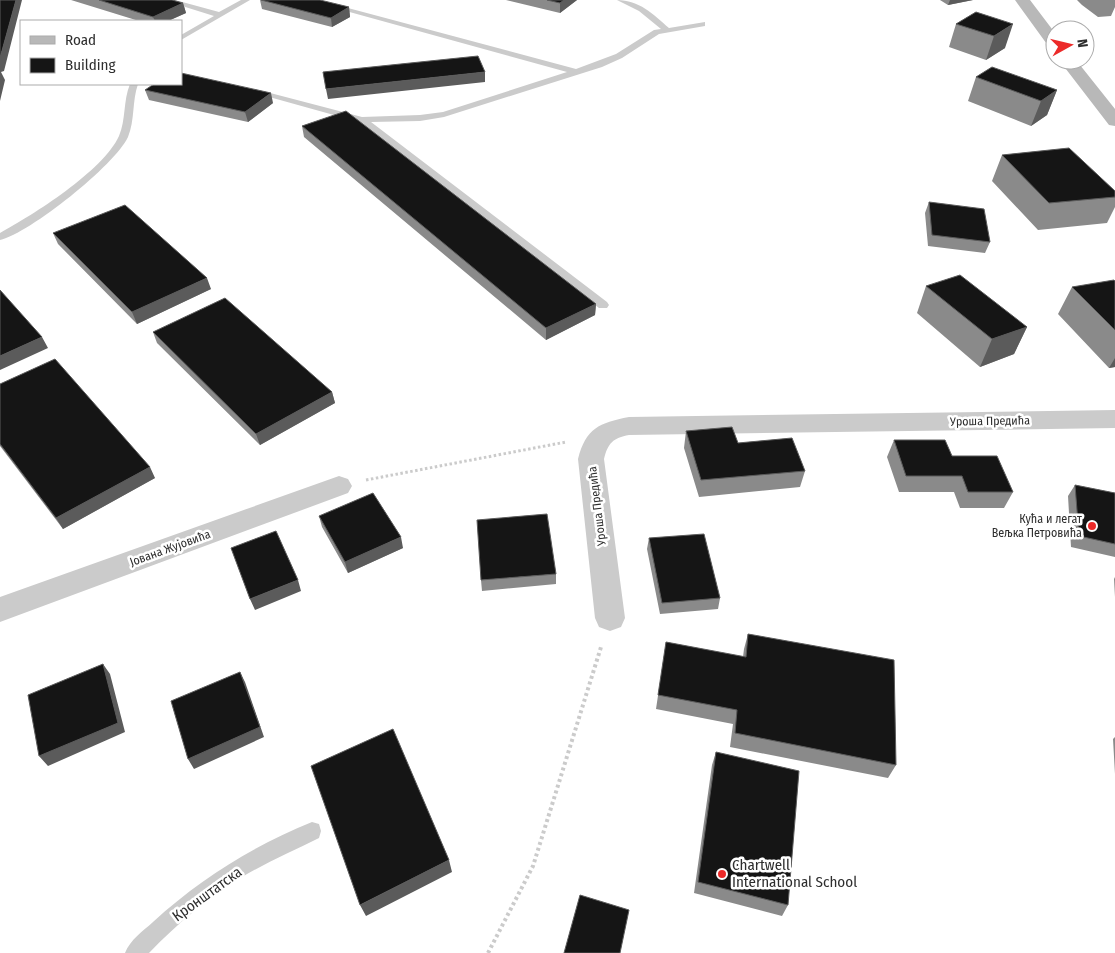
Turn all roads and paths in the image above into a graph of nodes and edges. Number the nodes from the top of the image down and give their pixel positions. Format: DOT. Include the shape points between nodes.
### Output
graph roads {
  1 [pos="167,0"];
  2 [pos="246,0"];
  3 [pos="310,0"];
  4 [pos="621,0"];
  5 [pos="1022,0"];
  6 [pos="220,15"];
  7 [pos="702,24"];
  8 [pos="666,29"];
  9 [pos="1045,31"];
  10 [pos="182,37"];
  11 [pos="1075,70"];
  12 [pos="577,72"];
  13 [pos="134,85"];
  14 [pos="248,91"];
  15 [pos="1113,115"];
  16 [pos="362,120"];
  17 [pos="0,237"];
  18 [pos="602,305"];
  19 [pos="1115,419"];
  20 [pos="601,435"];
  21 [pos="339,486"];
  22 [pos="0,610"];
  23 [pos="610,618"];
  24 [pos="312,831"];
  25 [pos="135,953"];
  26 [pos="488,953"];
  1 -- 6 [label="lane"];
  2 -- 6 [label="lane"];
  3 -- 12 [label="lane"];
  4 -- 8 [label="lane" via="642,9"];
  5 -- 9 [label="main road"];
  6 -- 10 [label="lane"];
  7 -- 8 [label="lane"];
  8 -- 12 [label="lane" via="647,37 619,56"];
  11 -- 15 [label="main road"];
  12 -- 16 [label="lane" via="444,114"];
  13 -- 17 [label="lane" via="125,132 102,164 34,217"];
  14 -- 16 [label="lane"];
  16 -- 18 [label="lane"];
  19 -- 20 [label="street, Уроша Предића" via="629,426"];
  20 -- 21 [label="path"];
  20 -- 23 [label="street, Уроша Предића" via="594,445 591,459"];
  21 -- 22 [label="street, Јована Жујовића"];
  23 -- 26 [label="path" via="533,866"];
  24 -- 25 [label="lane, Кронштатска" via="230,874 195,899"];
}
